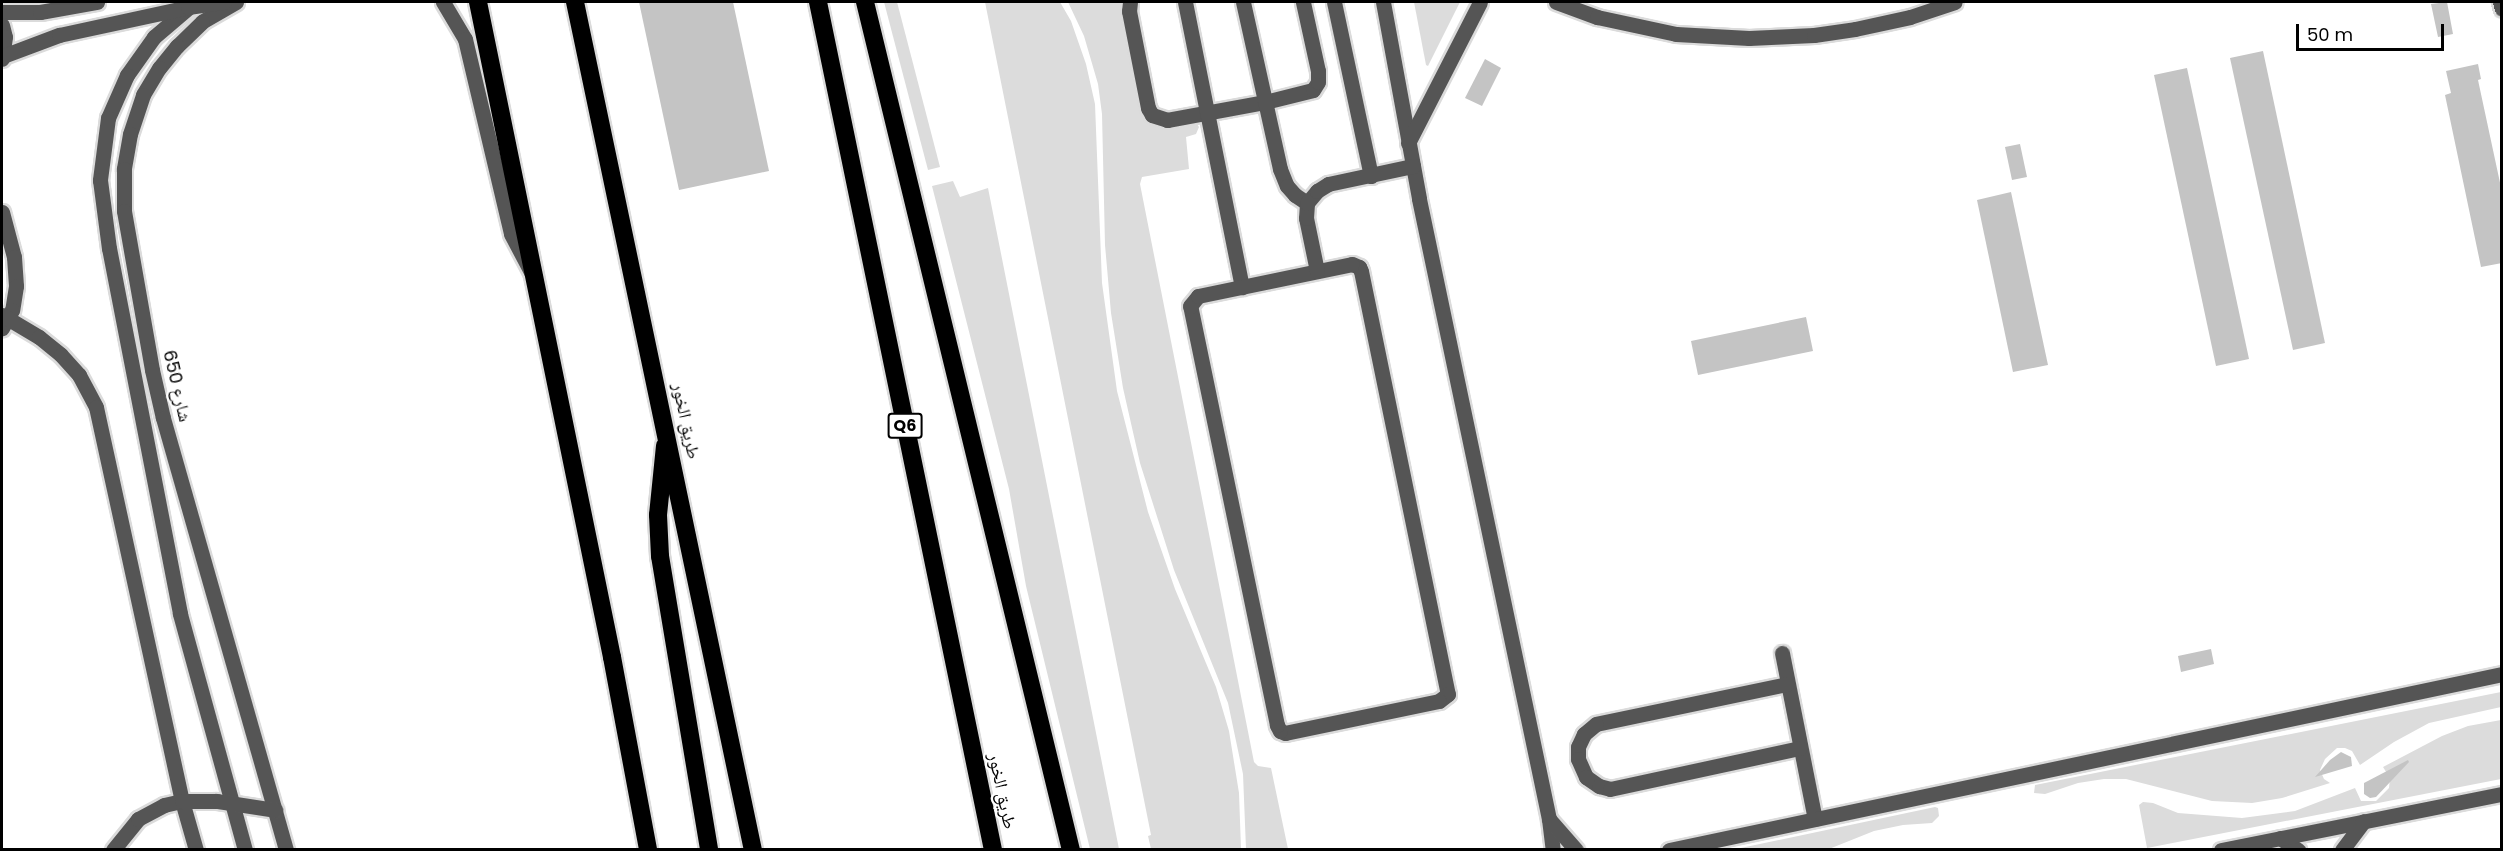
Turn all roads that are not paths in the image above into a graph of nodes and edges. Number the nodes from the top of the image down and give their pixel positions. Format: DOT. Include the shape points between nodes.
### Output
graph roads {
  1 [pos="97,2"];
  2 [pos="225,2"];
  3 [pos="236,2"];
  4 [pos="442,2"];
  5 [pos="478,2"];
  6 [pos="575,2"];
  7 [pos="818,2"];
  8 [pos="865,2"];
  9 [pos="1130,2"];
  10 [pos="1185,2"];
  11 [pos="1243,2"];
  12 [pos="1303,2"];
  13 [pos="1334,2"];
  14 [pos="1383,2"];
  15 [pos="1480,2"];
  16 [pos="1556,2"];
  17 [pos="1955,2"];
  18 [pos="2500,2"];
  19 [pos="192,4"];
  20 [pos="2502,9"];
  21 [pos="2,12"];
  22 [pos="2,25"];
  23 [pos="2,58"];
  24 [pos="1265,102"];
  25 [pos="1208,112"];
  26 [pos="1408,143"];
  27 [pos="1413,166"];
  28 [pos="1371,176"];
  29 [pos="1307,203"];
  30 [pos="2,212"];
  31 [pos="1317,271"];
  32 [pos="535,277"];
  33 [pos="1242,286"];
  34 [pos="4,320"];
  35 [pos="667,432"];
  36 [pos="1782,653"];
  37 [pos="2502,674"];
  38 [pos="1787,684"];
  39 [pos="1800,748"];
  40 [pos="2502,794"];
  41 [pos="182,801"];
  42 [pos="231,803"];
  43 [pos="275,810"];
  44 [pos="1550,819"];
  45 [pos="1815,819"];
  46 [pos="2364,821"];
  47 [pos="2280,838"];
  48 [pos="114,849"];
  49 [pos="196,849"];
  50 [pos="245,849"];
  51 [pos="286,849"];
  52 [pos="648,849"];
  53 [pos="709,849"];
  54 [pos="753,849"];
  55 [pos="993,849"];
  56 [pos="1071,849"];
  57 [pos="1553,849"];
  58 [pos="1576,849"];
  59 [pos="1669,849"];
  60 [pos="2221,849"];
  61 [pos="2298,849"];
  62 [pos="2342,849"];
  1 -- 21 [label="street" via="40,12"];
  2 -- 19 [label="street"];
  3 -- 43 [label="street, شارع 650" via="202,22 177,46 143,95 124,169 124,211 163,418"];
  4 -- 32 [label="street" via="465,39 511,234"];
  5 -- 32 [label="highway"];
  6 -- 35 [label="highway, طريق الخور"];
  7 -- 55 [label="highway, طريق الخور / Q6"];
  8 -- 56 [label="highway"];
  9 -- 25 [label="street" via="1128,11 1152,115 1167,120"];
  10 -- 25 [label="street"];
  11 -- 24 [label="street"];
  12 -- 24 [label="street" via="1318,82 1313,90 1301,95"];
  13 -- 28 [label="street"];
  14 -- 26 [label="street"];
  15 -- 26 [label="street"];
  16 -- 17 [label="street" via="1597,17 1676,34 1749,38 1855,29"];
  18 -- 20 [label="street"];
  19 -- 23 [label="street" via="59,35"];
  19 -- 42 [label="street" via="154,37 127,75 108,118 100,180 102,212 180,614"];
  22 -- 23 [label="street"];
  24 -- 25 [label="street"];
  24 -- 29 [label="street" via="1287,186"];
  25 -- 33 [label="street"];
  26 -- 27 [label="street"];
  27 -- 28 [label="street"];
  27 -- 44 [label="street"];
  28 -- 29 [label="street" via="1328,184"];
  29 -- 31 [label="street" via="1306,218"];
  30 -- 34 [label="street" via="16,271 16,294"];
  31 -- 33 [label="street"];
  31 -- 33 [label="street" via="1352,264 1362,271 1449,689 1445,699 1439,701 1290,733 1280,731 1277,725 1189,312 1192,299 1198,296"];
  32 -- 52 [label="highway"];
  34 -- 41 [label="street" via="61,355 79,375 96,407"];
  35 -- 53 [label="highway" via="658,515 660,556"];
  35 -- 54 [label="highway, طريق الخور"];
  36 -- 38 [label="street"];
  37 -- 45 [label="street"];
  38 -- 39 [label="street"];
  38 -- 39 [label="street" via="1596,724 1584,734 1578,759 1586,777 1610,789"];
  39 -- 45 [label="street"];
  40 -- 46 [label="street"];
  41 -- 42 [label="street"];
  41 -- 48 [label="street" via="164,805 138,819"];
  41 -- 49 [label="street"];
  42 -- 43 [label="street"];
  42 -- 50 [label="street"];
  43 -- 51 [label="street, شارع 650"];
  44 -- 57 [label="street"];
  44 -- 58 [label="street"];
  45 -- 59 [label="street"];
  46 -- 47 [label="street"];
  46 -- 62 [label="street"];
  47 -- 60 [label="street"];
  47 -- 61 [label="street"];
}
